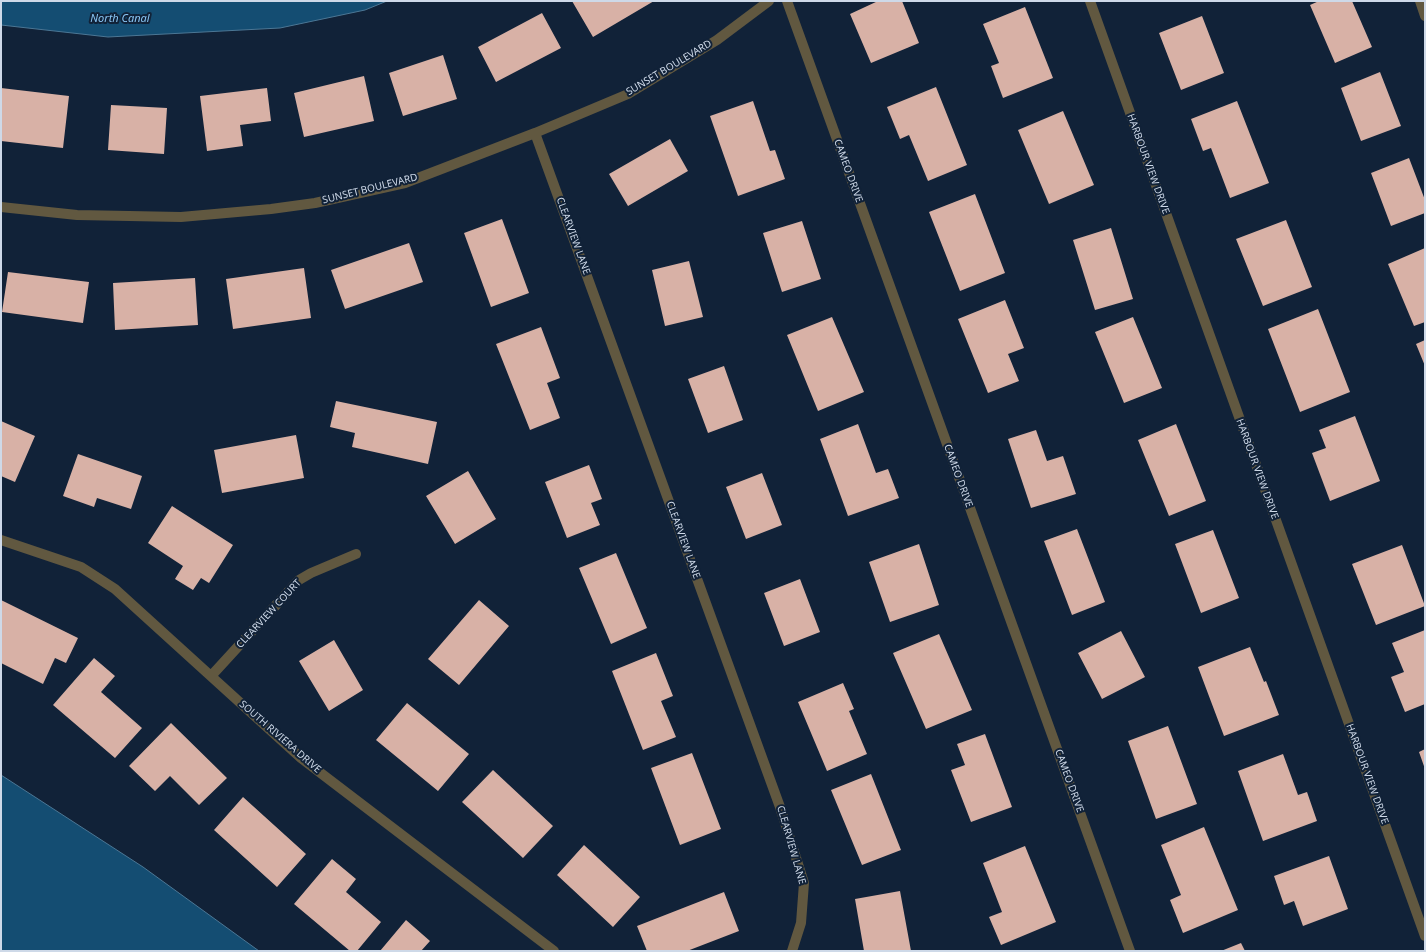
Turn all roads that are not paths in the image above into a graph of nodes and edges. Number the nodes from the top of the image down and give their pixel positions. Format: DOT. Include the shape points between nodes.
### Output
graph roads {
  1 [pos="769,1"];
  2 [pos="787,1"];
  3 [pos="1090,1"];
  4 [pos="1420,1"];
  5 [pos="1425,16"];
  6 [pos="535,133"];
  7 [pos="1,207"];
  8 [pos="1,540"];
  9 [pos="356,554"];
  10 [pos="212,675"];
  11 [pos="1425,936"];
  12 [pos="554,951"];
  13 [pos="792,951"];
  14 [pos="1130,951"];
  1 -- 6 [label="street, SUNSET BOULEVARD" via="716,40 628,94"];
  2 -- 14 [label="street, CAMEO DRIVE"];
  3 -- 11 [label="street, HARBOUR VIEW DRIVE"];
  4 -- 5 [label="street"];
  6 -- 7 [label="street, SUNSET BOULEVARD" via="405,183 307,204 181,217 78,215"];
  6 -- 13 [label="street, CLEARVIEW LANE" via="780,807 804,883 802,923"];
  8 -- 10 [label="street, SOUTH RIVIERA DRIVE" via="81,567 115,589"];
  9 -- 10 [label="street, CLEARVIEW COURT" via="299,580"];
  10 -- 12 [label="street, SOUTH RIVIERA DRIVE" via="301,758"];
}
